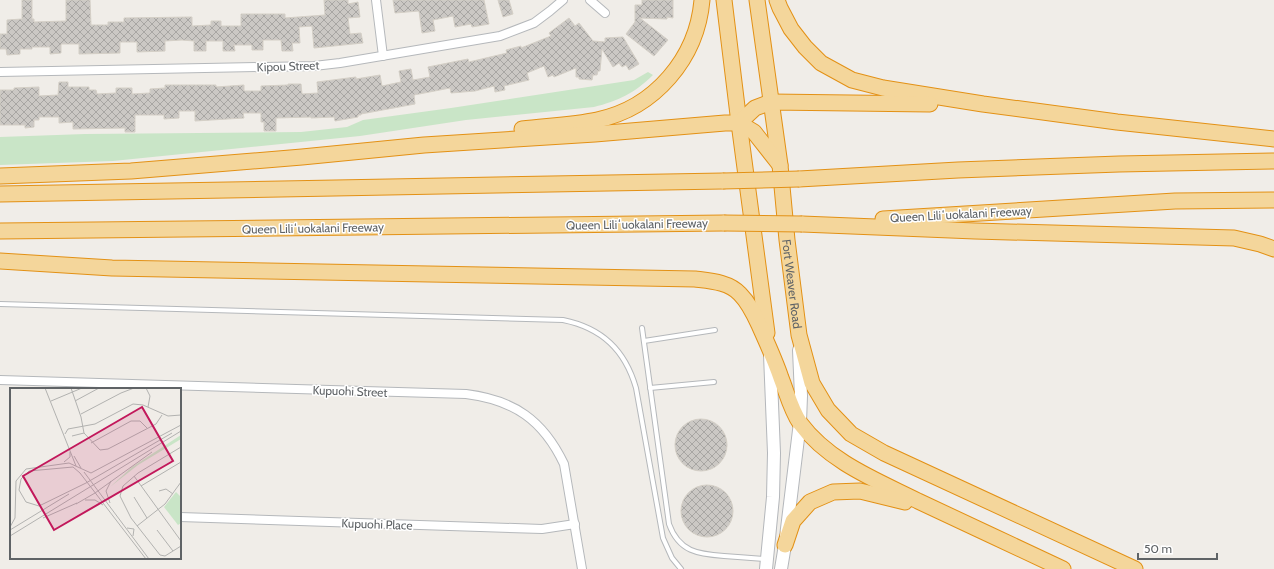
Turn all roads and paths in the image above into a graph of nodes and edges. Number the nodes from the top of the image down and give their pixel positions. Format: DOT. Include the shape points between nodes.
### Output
graph roads {
  1 [pos="376,0"];
  2 [pos="562,0"];
  3 [pos="590,0"];
  4 [pos="702,0"];
  5 [pos="724,0"];
  6 [pos="756,0"];
  7 [pos="777,0"];
  8 [pos="605,13"];
  9 [pos="383,56"];
  10 [pos="0,72"];
  11 [pos="771,102"];
  12 [pos="983,104"];
  13 [pos="739,123"];
  14 [pos="1274,139"];
  15 [pos="424,145"];
  16 [pos="1274,161"];
  17 [pos="780,165"];
  18 [pos="0,176"];
  19 [pos="0,194"];
  20 [pos="1274,200"];
  21 [pos="802,224"];
  22 [pos="0,231"];
  23 [pos="1274,249"];
  24 [pos="0,260"];
  25 [pos="0,304"];
  26 [pos="642,328"];
  27 [pos="715,330"];
  28 [pos="799,335"];
  29 [pos="644,341"];
  30 [pos="770,350"];
  31 [pos="0,380"];
  32 [pos="714,382"];
  33 [pos="61,386"];
  34 [pos="162,388"];
  35 [pos="181,388"];
  36 [pos="650,388"];
  37 [pos="800,422"];
  38 [pos="940,512"];
  39 [pos="181,517"];
  40 [pos="574,524"];
  41 [pos="785,545"];
  42 [pos="767,564"];
  43 [pos="582,569"];
  44 [pos="681,569"];
  45 [pos="781,569"];
  46 [pos="1063,569"];
  47 [pos="1134,569"];
  1 -- 9 [label="street"];
  2 -- 9 [label="street, Kipou Street" via="534,22 500,36"];
  3 -- 8 [label="street"];
  4 -- 15 [label="highway" via="695,35 680,65 667,81 639,104 598,120 491,133"];
  5 -- 13 [label="highway"];
  6 -- 11 [label="highway, Fort Weaver Road"];
  7 -- 12 [label="highway" via="791,29 805,47 821,63 852,80 884,88"];
  9 -- 10 [label="street, Kipou Street" via="314,66"];
  11 -- 12 [label="highway"];
  11 -- 13 [label="highway" via="755,108"];
  11 -- 17 [label="highway, Fort Weaver Road"];
  12 -- 14 [label="highway"];
  13 -- 15 [label="highway"];
  13 -- 17 [label="highway" via="754,132"];
  13 -- 30 [label="highway"];
  15 -- 18 [label="highway" via="131,171"];
  16 -- 19 [label="highway, bridge" via="1104,164 723,181"];
  17 -- 28 [label="highway, Fort Weaver Road"];
  20 -- 21 [label="highway, Queen Liliʻuokalani Freeway" via="1167,201"];
  21 -- 22 [label="highway, Queen Liliʻuokalani Freeway, bridge"];
  21 -- 23 [label="highway" via="1234,238"];
  24 -- 30 [label="highway" via="112,268 707,280 725,284 740,293"];
  25 -- 44 [label="lane" via="563,320 576,323 605,338 627,364 636,388 663,538 672,558"];
  26 -- 29 [label="lane"];
  27 -- 29 [label="lane"];
  28 -- 37 [label="main road, Fort Weaver Road"];
  28 -- 47 [label="highway" via="812,383 828,410 851,434 884,453"];
  29 -- 36 [label="lane"];
  30 -- 37 [label="highway" via="787,398"];
  30 -- 42 [label="main road" via="774,453"];
  31 -- 33 [label="street, Kupuohi Street"];
  32 -- 36 [label="lane"];
  33 -- 34 [label="street, Kupuohi Street"];
  35 -- 40 [label="street, Kupuohi Street" via="466,394 497,400 512,406 538,425 557,450 564,464"];
  36 -- 42 [label="lane" via="669,524 674,535 687,548 699,553"];
  37 -- 38 [label="highway" via="827,451 848,466"];
  37 -- 41 [label="main road, Fort Weaver Road"];
  38 -- 41 [label="highway" via="860,491 834,492 810,502 793,521"];
  38 -- 46 [label="highway"];
  39 -- 40 [label="street, Kupuohi Place" via="542,529"];
  40 -- 43 [label="street, Kupuohi Street"];
  41 -- 45 [label="main road, Fort Weaver Road"];
}
